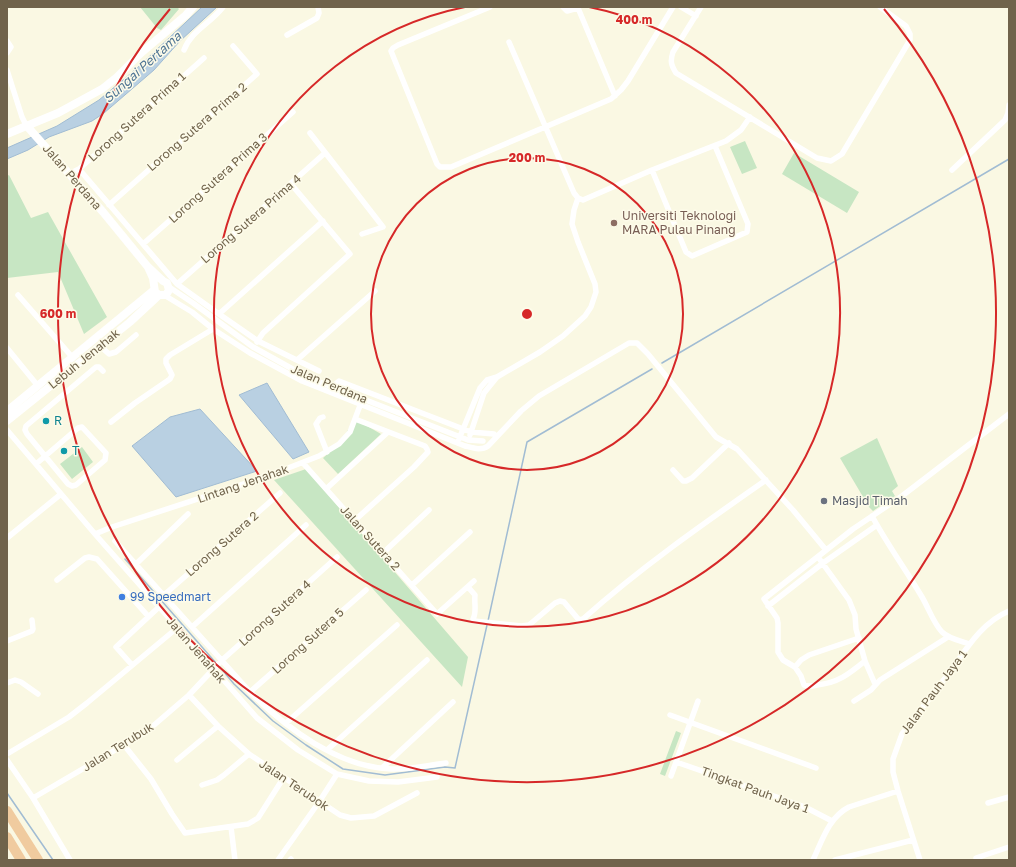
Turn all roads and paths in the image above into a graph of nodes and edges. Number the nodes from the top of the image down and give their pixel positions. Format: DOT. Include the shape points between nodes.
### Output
graph roads {
  1 [pos="193,7"];
  2 [pos="223,7"];
  3 [pos="318,7"];
  4 [pos="490,7"];
  5 [pos="563,7"];
  6 [pos="672,7"];
  7 [pos="681,7"];
  8 [pos="701,7"];
  9 [pos="880,7"];
  10 [pos="696,16"];
  11 [pos="287,35"];
  12 [pos="7,41"];
  13 [pos="509,42"];
  14 [pos="233,46"];
  15 [pos="184,50"];
  16 [pos="7,53"];
  17 [pos="204,58"];
  18 [pos="7,70"];
  19 [pos="615,96"];
  20 [pos="1009,106"];
  21 [pos="293,112"];
  22 [pos="750,117"];
  23 [pos="1007,119"];
  24 [pos="26,125"];
  25 [pos="546,127"];
  26 [pos="310,133"];
  27 [pos="7,134"];
  28 [pos="715,146"];
  29 [pos="325,154"];
  30 [pos="79,169"];
  31 [pos="652,170"];
  32 [pos="952,170"];
  33 [pos="69,174"];
  34 [pos="291,184"];
  35 [pos="578,198"];
  36 [pos="109,204"];
  37 [pos="322,221"];
  38 [pos="362,234"];
  39 [pos="143,244"];
  40 [pos="148,267"];
  41 [pos="166,284"];
  42 [pos="177,284"];
  43 [pos="375,291"];
  44 [pos="158,292"];
  45 [pos="18,295"];
  46 [pos="219,314"];
  47 [pos="213,329"];
  48 [pos="136,335"];
  49 [pos="108,339"];
  50 [pos="258,341"];
  51 [pos="100,346"];
  52 [pos="7,348"];
  53 [pos="252,350"];
  54 [pos="109,354"];
  55 [pos="72,358"];
  56 [pos="297,360"];
  57 [pos="102,371"];
  58 [pos="319,371"];
  59 [pos="497,377"];
  60 [pos="38,386"];
  61 [pos="332,386"];
  62 [pos="363,398"];
  63 [pos="360,405"];
  64 [pos="7,411"];
  65 [pos="1009,414"];
  66 [pos="323,416"];
  67 [pos="355,419"];
  68 [pos="7,420"];
  69 [pos="110,422"];
  70 [pos="464,429"];
  71 [pos="7,430"];
  72 [pos="388,432"];
  73 [pos="471,432"];
  74 [pos="494,434"];
  75 [pos="460,436"];
  76 [pos="468,440"];
  77 [pos="483,441"];
  78 [pos="458,443"];
  79 [pos="729,443"];
  80 [pos="465,446"];
  81 [pos="327,452"];
  82 [pos="44,457"];
  83 [pos="303,463"];
  84 [pos="36,464"];
  85 [pos="673,470"];
  86 [pos="766,480"];
  87 [pos="326,489"];
  88 [pos="280,493"];
  89 [pos="61,494"];
  90 [pos="429,510"];
  91 [pos="188,514"];
  92 [pos="872,516"];
  93 [pos="354,521"];
  94 [pos="306,525"];
  95 [pos="877,525"];
  96 [pos="470,532"];
  97 [pos="95,534"];
  98 [pos="7,538"];
  99 [pos="115,541"];
  100 [pos="826,550"];
  101 [pos="383,553"];
  102 [pos="337,557"];
  103 [pos="818,557"];
  104 [pos="823,563"];
  105 [pos="136,564"];
  106 [pos="57,580"];
  107 [pos="474,581"];
  108 [pos="412,585"];
  109 [pos="468,587"];
  110 [pos="366,590"];
  111 [pos="164,595"];
  112 [pos="159,606"];
  113 [pos="768,606"];
  114 [pos="1009,611"];
  115 [pos="148,616"];
  116 [pos="32,620"];
  117 [pos="397,625"];
  118 [pos="192,627"];
  119 [pos="177,628"];
  120 [pos="948,637"];
  121 [pos="859,638"];
  122 [pos="7,641"];
  123 [pos="970,644"];
  124 [pos="427,660"];
  125 [pos="221,661"];
  126 [pos="865,661"];
  127 [pos="132,665"];
  128 [pos="795,667"];
  129 [pos="213,670"];
  130 [pos="7,683"];
  131 [pos="875,684"];
  132 [pos="250,692"];
  133 [pos="38,694"];
  134 [pos="189,695"];
  135 [pos="854,700"];
  136 [pos="698,701"];
  137 [pos="453,702"];
  138 [pos="670,715"];
  139 [pos="690,722"];
  140 [pos="286,723"];
  141 [pos="218,726"];
  142 [pos="124,745"];
  143 [pos="327,750"];
  144 [pos="7,754"];
  145 [pos="249,754"];
  146 [pos="7,760"];
  147 [pos="177,760"];
  148 [pos="676,762"];
  149 [pos="446,763"];
  150 [pos="382,768"];
  151 [pos="816,768"];
  152 [pos="337,774"];
  153 [pos="437,776"];
  154 [pos="671,776"];
  155 [pos="284,777"];
  156 [pos="202,785"];
  157 [pos="898,791"];
  158 [pos="417,793"];
  159 [pos="1009,797"];
  160 [pos="33,798"];
  161 [pos="319,802"];
  162 [pos="988,803"];
  163 [pos="7,811"];
  164 [pos="832,822"];
  165 [pos="231,827"];
  166 [pos="7,837"];
  167 [pos="913,840"];
  168 [pos="1009,848"];
  169 [pos="858,857"];
  170 [pos="976,858"];
  171 [pos="21,860"];
  172 [pos="38,860"];
  173 [pos="70,860"];
  174 [pos="234,860"];
  175 [pos="278,860"];
  176 [pos="813,860"];
  177 [pos="835,860"];
  178 [pos="920,860"];
  1 -- 24 [label="street" via="102,89 58,113"];
  2 -- 15 [label="street" via="190,38"];
  3 -- 11 [label="street" via="317,18"];
  4 -- 25 [label="street" via="393,48 437,164 440,167 451,167"];
  5 -- 19 [label="street" via="567,11 578,8"];
  6 -- 19 [label="street" via="628,81"];
  7 -- 10 [label="street"];
  8 -- 10 [label="street"];
  9 -- 22 [label="street" via="906,26 910,40 842,154 831,161 817,158"];
  10 -- 22 [label="street" via="673,52 671,65 676,73"];
  12 -- 16 [label="street" via="11,47"];
  13 -- 25 [label="street"];
  14 -- 36 [label="street, Lorong Sutera Prima 2" via="258,74"];
  17 -- 30 [label="street, Lorong Sutera Prima 1"];
  18 -- 24 [label="street"];
  19 -- 25 [label="street"];
  20 -- 23 [label="street"];
  21 -- 39 [label="street, Lorong Sutera Prima 3"];
  22 -- 28 [label="street" via="741,130"];
  23 -- 32 [label="street"];
  24 -- 27 [label="street"];
  24 -- 33 [label="street, Jalan Perdana"];
  25 -- 35 [label="street"];
  26 -- 29 [label="street"];
  28 -- 31 [label="street"];
  28 -- 31 [label="street" via="749,229 692,256 686,252"];
  29 -- 34 [label="street, Lorong Sutera Prima 4"];
  29 -- 38 [label="street" via="383,227"];
  30 -- 33 [label="street, Lorong Sutera Prima 1"];
  30 -- 36 [label="street"];
  31 -- 35 [label="street" via="583,200"];
  33 -- 40 [label="street, Jalan Perdana"];
  34 -- 37 [label="street"];
  34 -- 42 [label="street, Lorong Sutera Prima 4"];
  35 -- 59 [label="street" via="572,224 595,284 596,292 592,303 585,316 563,336"];
  36 -- 39 [label="street"];
  37 -- 46 [label="street"];
  37 -- 50 [label="street" via="350,254 262,333"];
  39 -- 42 [label="street"];
  40 -- 41 [label="street, Jalan Perdana"];
  40 -- 44 [label="street, Jalan Perdana"];
  41 -- 44 [label="street" via="168,292"];
  41 -- 44 [label="street" via="157,282"];
  41 -- 53 [label="street, Jalan Perdana"];
  42 -- 46 [label="street"];
  43 -- 56 [label="street"];
  44 -- 47 [label="street, Jalan Perdana" via="192,312"];
  44 -- 49 [label="street, Lebuh Jenahak"];
  44 -- 55 [label="street, Lebuh Jenahak"];
  45 -- 55 [label="street"];
  46 -- 50 [label="street"];
  47 -- 53 [label="street, Jalan Perdana"];
  47 -- 69 [label="street" via="170,355 166,359 172,375 170,379"];
  48 -- 54 [label="street" via="116,352"];
  49 -- 51 [label="street, Lebuh Jenahak"];
  49 -- 54 [label="street"];
  50 -- 53 [label="street"];
  50 -- 56 [label="street"];
  51 -- 54 [label="street"];
  51 -- 68 [label="street, Lebuh Jenahak"];
  52 -- 60 [label="street"];
  53 -- 61 [label="street, Jalan Perdana" via="307,377"];
  53 -- 63 [label="street, Jalan Perdana" via="302,381"];
  55 -- 60 [label="street, Lebuh Jenahak"];
  56 -- 58 [label="street"];
  57 -- 82 [label="street" via="96,367 26,426 27,434"];
  59 -- 70 [label="street" via="488,380 480,388"];
  59 -- 73 [label="street" via="484,393"];
  60 -- 64 [label="street, Lebuh Jenahak"];
  61 -- 62 [label="street, Jalan Perdana"];
  61 -- 70 [label="street" via="339,380"];
  62 -- 63 [label="street, Lintang Jenahak"];
  62 -- 75 [label="street, Jalan Perdana"];
  63 -- 67 [label="street, Lintang Jenahak"];
  63 -- 78 [label="street, Jalan Perdana"];
  65 -- 92 [label="street"];
  66 -- 81 [label="street" via="316,424"];
  67 -- 72 [label="street"];
  67 -- 81 [label="street, Lintang Jenahak" via="350,432"];
  70 -- 73 [label="street"];
  70 -- 75 [label="street"];
  71 -- 84 [label="street, Jalan Jenahak"];
  72 -- 87 [label="street"];
  72 -- 93 [label="street" via="425,446 428,452"];
  73 -- 74 [label="street"];
  73 -- 76 [label="street"];
  75 -- 76 [label="street, Jalan Perdana"];
  75 -- 78 [label="street"];
  76 -- 77 [label="street, Jalan Perdana"];
  76 -- 80 [label="street"];
  78 -- 80 [label="street, Jalan Perdana"];
  79 -- 80 [label="street, Jalan Perdana" via="716,437 648,354 640,345 633,342 539,396 485,447 478,449"];
  79 -- 85 [label="street" via="687,481"];
  79 -- 86 [label="street"];
  81 -- 83 [label="street, Lintang Jenahak"];
  82 -- 82 [label="street" via="82,427 106,453 105,460 72,486"];
  82 -- 84 [label="street"];
  83 -- 87 [label="street, Jalan Sutera 2"];
  83 -- 97 [label="street, Lintang Jenahak"];
  84 -- 89 [label="street, Jalan Jenahak"];
  86 -- 100 [label="street"];
  86 -- 109 [label="street" via="681,539 583,619 579,620 564,602 560,601 529,625 474,622 475,595"];
  87 -- 93 [label="street, Jalan Sutera 2"];
  88 -- 111 [label="street, Lorong Sutera 2"];
  89 -- 97 [label="street, Jalan Jenahak"];
  89 -- 98 [label="street"];
  90 -- 101 [label="street"];
  91 -- 105 [label="street"];
  92 -- 95 [label="street"];
  92 -- 100 [label="street"];
  93 -- 101 [label="street, Jalan Sutera 2"];
  94 -- 118 [label="street"];
  95 -- 104 [label="street"];
  95 -- 120 [label="street" via="936,624"];
  96 -- 108 [label="street"];
  97 -- 112 [label="street, Jalan Jenahak"];
  99 -- 105 [label="street"];
  100 -- 103 [label="street"];
  101 -- 108 [label="street, Jalan Sutera 2"];
  102 -- 125 [label="street, Lorong Sutera 4"];
  103 -- 104 [label="street"];
  103 -- 113 [label="street" via="764,599"];
  104 -- 113 [label="street"];
  104 -- 121 [label="street" via="849,600"];
  105 -- 111 [label="street"];
  106 -- 115 [label="street" via="85,558 89,556 97,559"];
  107 -- 109 [label="street"];
  108 -- 109 [label="street, Jalan Sutera 2" via="437,614"];
  110 -- 132 [label="street, Lorong Sutera 5"];
  111 -- 118 [label="street"];
  112 -- 115 [label="street"];
  112 -- 119 [label="street, Jalan Jenahak"];
  113 -- 128 [label="street" via="777,618 778,652 783,660"];
  114 -- 123 [label="street, Jalan Pauh Jaya 1" via="982,629"];
  115 -- 127 [label="street" via="116,647"];
  116 -- 122 [label="street" via="32,631"];
  117 -- 140 [label="street"];
  118 -- 125 [label="street"];
  119 -- 127 [label="street"];
  119 -- 129 [label="street, Jalan Jenahak"];
  120 -- 123 [label="street"];
  120 -- 131 [label="street"];
  121 -- 126 [label="street"];
  121 -- 128 [label="street" via="809,655"];
  123 -- 157 [label="street, Jalan Pauh Jaya 1" via="902,734 893,759 893,772"];
  124 -- 143 [label="street"];
  125 -- 129 [label="street, Lorong Sutera 4"];
  125 -- 132 [label="street"];
  126 -- 128 [label="street" via="837,681 819,685 804,685"];
  126 -- 131 [label="street"];
  127 -- 144 [label="street" via="88,703"];
  129 -- 134 [label="street, Jalan Terubuk"];
  129 -- 152 [label="street, Jalan Jenahak" via="258,718 298,750"];
  130 -- 133 [label="street" via="15,680 21,682"];
  131 -- 135 [label="street" via="871,690"];
  132 -- 140 [label="street"];
  134 -- 141 [label="street, Jalan Terubok"];
  134 -- 142 [label="street, Jalan Terubuk" via="146,732"];
  136 -- 139 [label="street"];
  137 -- 150 [label="street"];
  138 -- 139 [label="street"];
  139 -- 148 [label="street"];
  139 -- 151 [label="street"];
  140 -- 143 [label="street"];
  141 -- 145 [label="street, Jalan Terubok"];
  141 -- 147 [label="street"];
  142 -- 160 [label="street, Jalan Terubuk"];
  142 -- 165 [label="street" via="151,779 185,833"];
  143 -- 150 [label="street" via="360,764"];
  145 -- 155 [label="street, Jalan Terubok"];
  145 -- 156 [label="street" via="217,780"];
  146 -- 160 [label="street"];
  148 -- 154 [label="street"];
  148 -- 164 [label="street, Tingkat Pauh Jaya 1" via="805,807"];
  149 -- 150 [label="street"];
  152 -- 153 [label="street, Jalan Jenahak" via="369,781 398,782"];
  152 -- 161 [label="street"];
  155 -- 161 [label="street, Jalan Terubok"];
  155 -- 165 [label="street" via="258,818 248,824"];
  157 -- 164 [label="street" via="842,810"];
  157 -- 167 [label="street, Jalan Pauh Jaya 1"];
  158 -- 161 [label="street, Jalan Terubok" via="369,818 340,815"];
  159 -- 162 [label="street"];
  160 -- 173 [label="street"];
  161 -- 175 [label="street"];
  163 -- 172 [label="highway"];
  164 -- 176 [label="street"];
  165 -- 174 [label="street"];
  166 -- 171 [label="highway"];
  167 -- 169 [label="street"];
  167 -- 178 [label="street, Jalan Pauh Jaya 1"];
  168 -- 170 [label="street"];
  169 -- 177 [label="street"];
}
